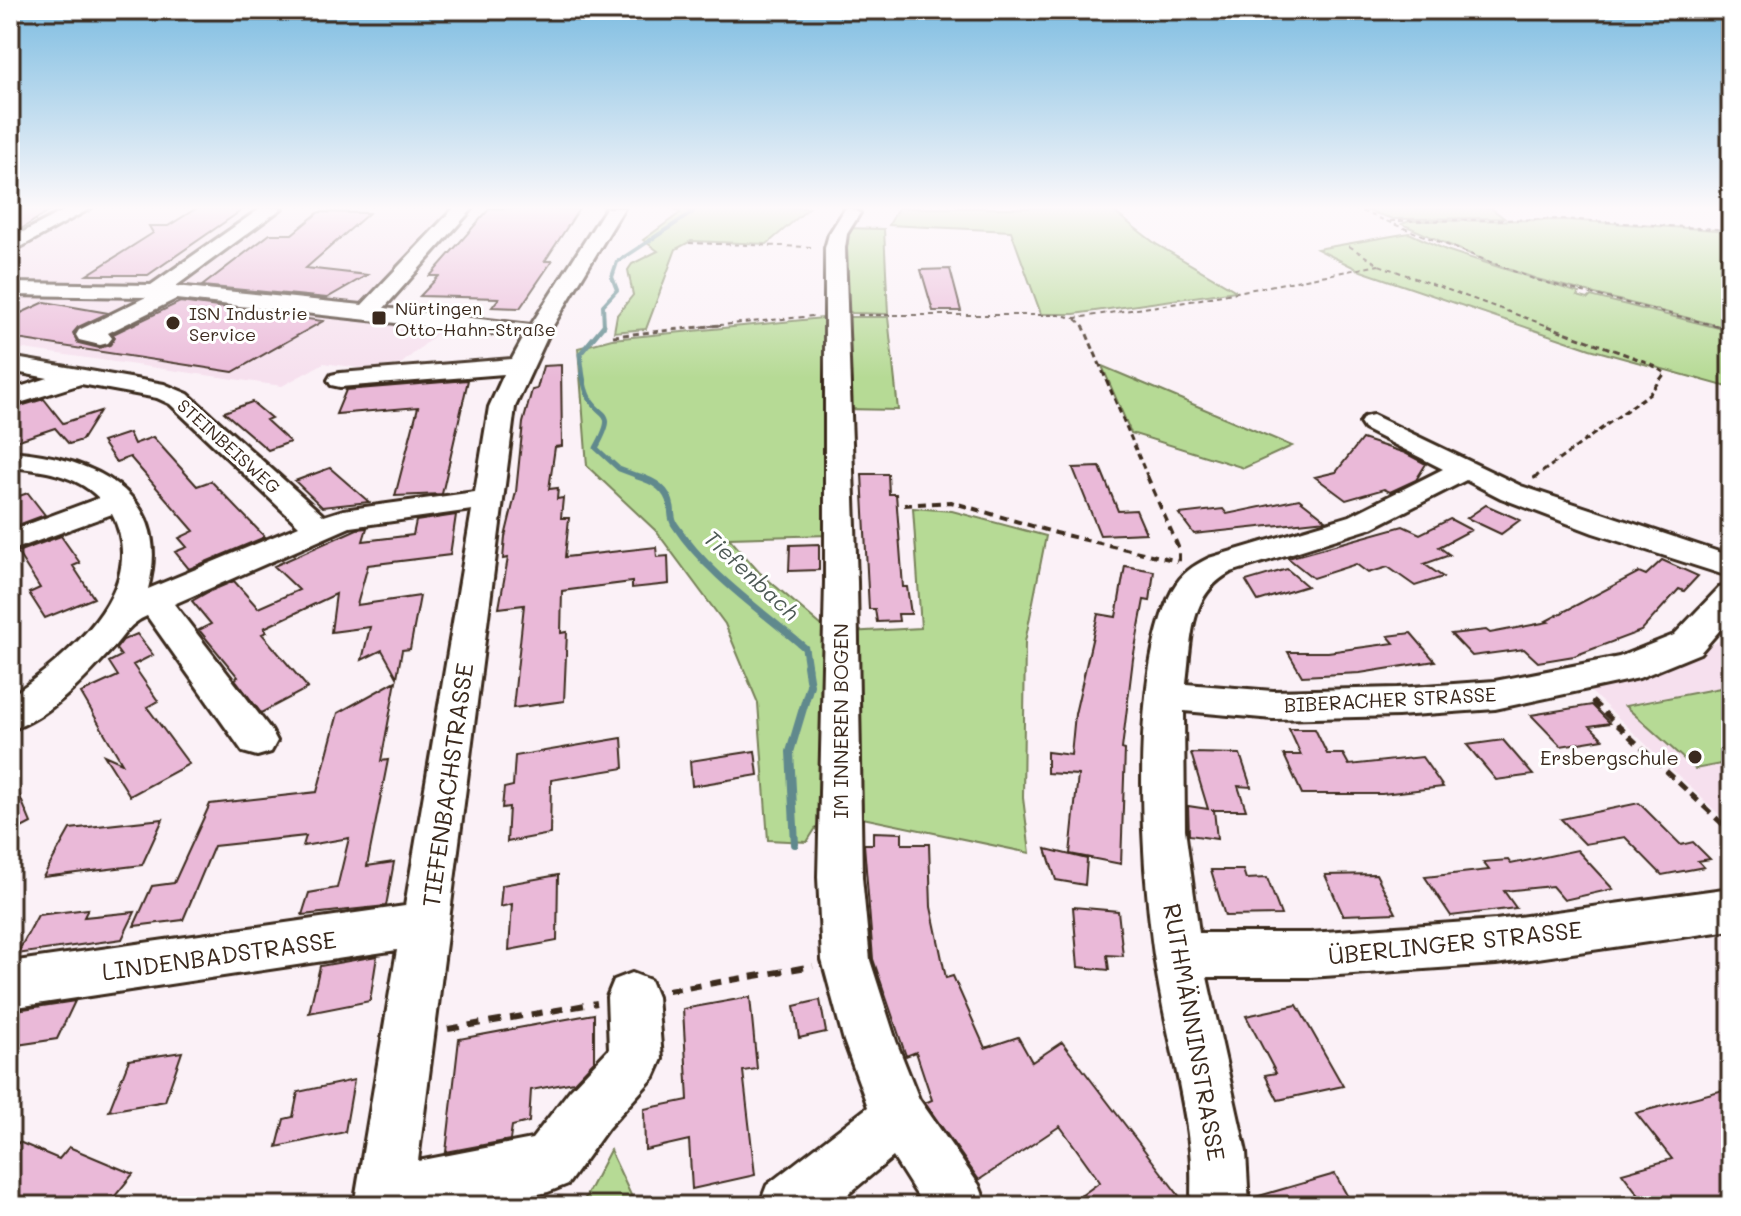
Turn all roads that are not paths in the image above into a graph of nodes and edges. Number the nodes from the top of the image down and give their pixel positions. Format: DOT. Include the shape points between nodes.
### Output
graph roads {
  1 [pos="199,265"];
  2 [pos="412,265"];
  3 [pos="579,265"];
  4 [pos="836,265"];
  5 [pos="10,289"];
  6 [pos="165,291"];
  7 [pos="369,311"];
  8 [pos="537,332"];
  9 [pos="100,338"];
  10 [pos="10,364"];
  11 [pos="518,366"];
  12 [pos="81,376"];
  13 [pos="340,380"];
  14 [pos="10,398"];
  15 [pos="1373,423"];
  16 [pos="10,459"];
  17 [pos="1466,469"];
  18 [pos="487,499"];
  19 [pos="120,501"];
  20 [pos="319,528"];
  21 [pos="10,542"];
  22 [pos="1731,567"];
  23 [pos="1731,596"];
  24 [pos="136,607"];
  25 [pos="1165,696"];
  26 [pos="10,716"];
  27 [pos="257,741"];
  28 [pos="1731,909"];
  29 [pos="427,924"];
  30 [pos="1178,955"];
  31 [pos="10,985"];
  32 [pos="632,997"];
  33 [pos="899,1117"];
  34 [pos="383,1201"];
  35 [pos="788,1206"];
  36 [pos="958,1206"];
  37 [pos="1220,1206"];
  1 -- 6 [label="street"];
  2 -- 7 [label="street"];
  3 -- 8 [label="street, TIEFENBACHSTRASSE"];
  4 -- 33 [label="street, IM INNEREN BOGEN" via="840,877 846,960"];
  5 -- 6 [label="street"];
  6 -- 7 [label="street"];
  6 -- 9 [label="street" via="87,335"];
  7 -- 8 [label="street"];
  8 -- 11 [label="street, TIEFENBACHSTRASSE"];
  10 -- 12 [label="street, STEINBEISWEG"];
  11 -- 13 [label="street"];
  11 -- 18 [label="street, TIEFENBACHSTRASSE" via="502,407"];
  12 -- 14 [label="street, STEINBEISWEG"];
  12 -- 20 [label="street, STEINBEISWEG" via="179,399"];
  15 -- 17 [label="street"];
  16 -- 19 [label="street" via="88,477"];
  17 -- 22 [label="street" via="1511,492"];
  17 -- 25 [label="street, RUTHMÄNNINSTRASSE" via="1361,522 1190,568 1190,589 1178,618"];
  18 -- 20 [label="street" via="343,519"];
  18 -- 29 [label="street, TIEFENBACHSTRASSE"];
  19 -- 21 [label="street"];
  19 -- 24 [label="street" via="137,535 139,559 132,588"];
  20 -- 24 [label="street"];
  23 -- 25 [label="street, BIBERACHER STRASSE" via="1687,644 1626,669 1495,695 1273,705"];
  24 -- 26 [label="street"];
  24 -- 27 [label="street"];
  25 -- 30 [label="street, RUTHMÄNNINSTRASSE" via="1164,829"];
  28 -- 30 [label="street, ÜBERLINGER STRASSE" via="1496,942 1310,955"];
  29 -- 31 [label="street, LINDENBADSTRASSE"];
  29 -- 34 [label="street, TIEFENBACHSTRASSE"];
  30 -- 37 [label="street, RUTHMÄNNINSTRASSE" via="1218,1152"];
  32 -- 34 [label="street" via="636,1059 548,1164"];
  33 -- 35 [label="street"];
  33 -- 36 [label="street, IM INNEREN BOGEN"];
}
